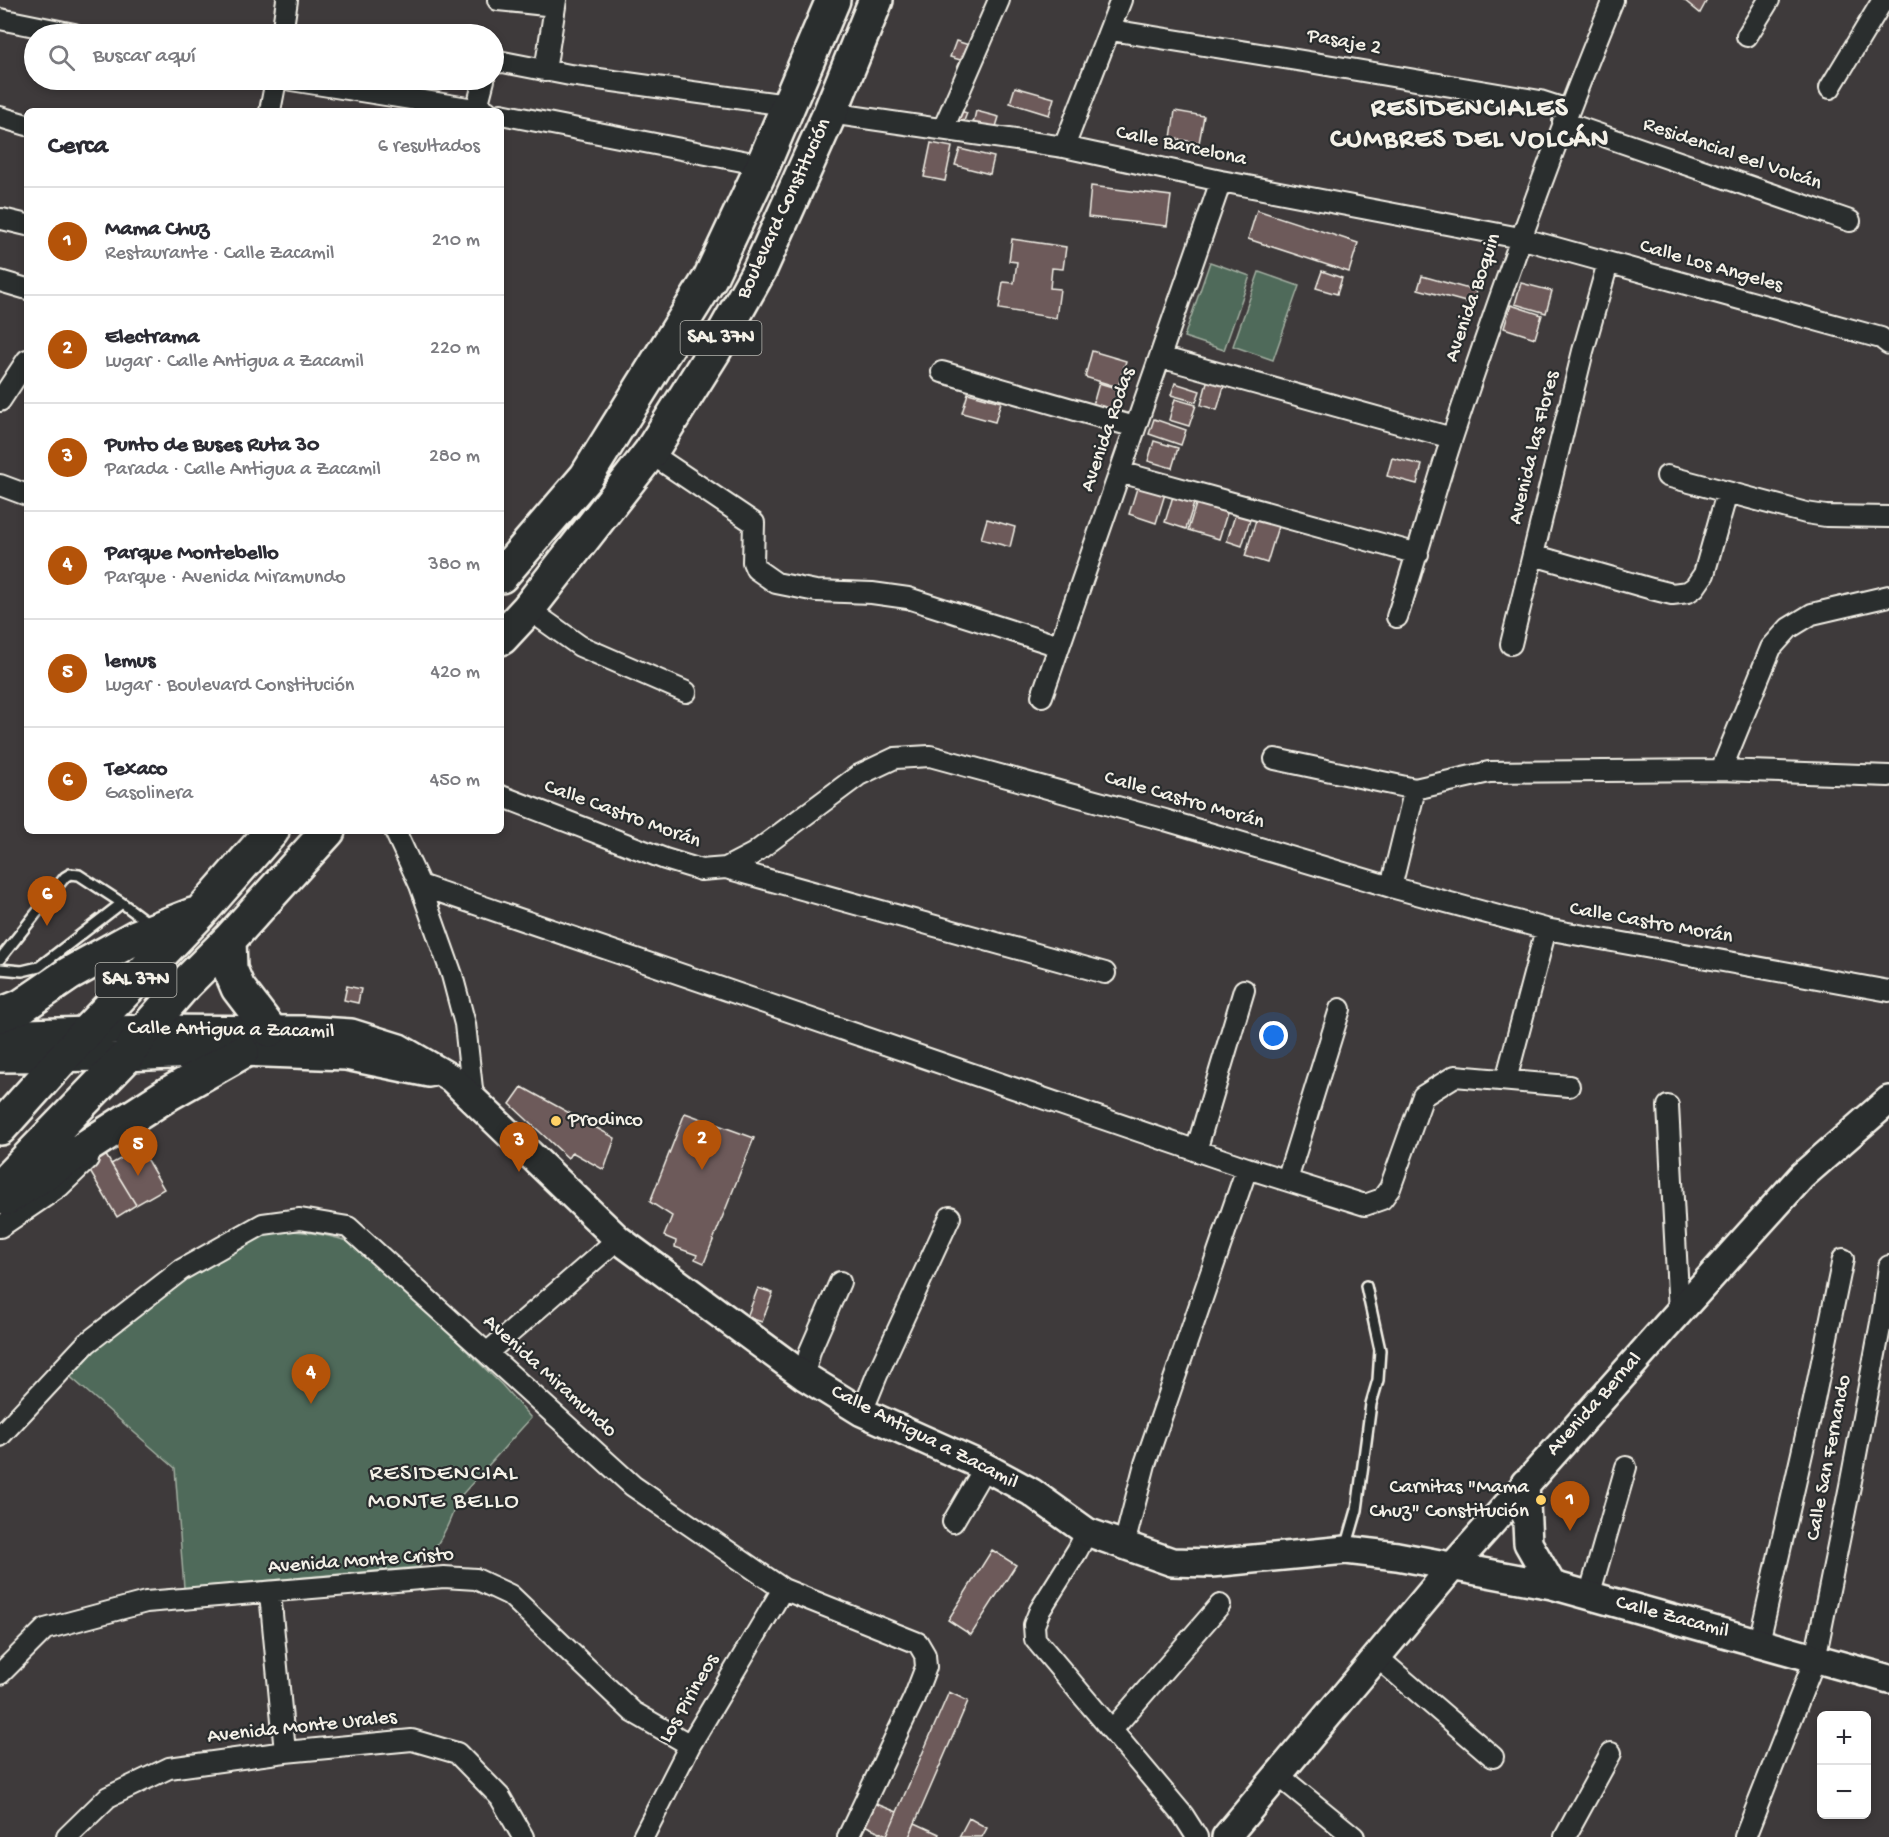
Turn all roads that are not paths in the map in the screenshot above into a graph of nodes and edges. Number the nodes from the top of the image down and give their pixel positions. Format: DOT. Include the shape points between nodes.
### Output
graph roads {
  1 [pos="287,0"];
  2 [pos="498,0"];
  3 [pos="833,0"];
  4 [pos="876,0"];
  5 [pos="999,0"];
  6 [pos="1121,0"];
  7 [pos="1613,0"];
  8 [pos="1769,0"];
  9 [pos="1883,0"];
  10 [pos="555,3"];
  11 [pos="0,19"];
  12 [pos="25,24"];
  13 [pos="283,24"];
  14 [pos="1111,30"];
  15 [pos="1748,36"];
  16 [pos="504,62"];
  17 [pos="545,71"];
  18 [pos="1830,88"];
  19 [pos="274,90"];
  20 [pos="354,90"];
  21 [pos="483,90"];
  22 [pos="787,105"];
  23 [pos="271,108"];
  24 [pos="467,108"];
  25 [pos="480,108"];
  26 [pos="830,113"];
  27 [pos="504,115"];
  28 [pos="1566,116"];
  29 [pos="0,117"];
  30 [pos="24,124"];
  31 [pos="943,129"];
  32 [pos="1064,147"];
  33 [pos="763,165"];
  34 [pos="1221,181"];
  35 [pos="2,219"];
  36 [pos="1850,222"];
  37 [pos="24,224"];
  38 [pos="1520,237"];
  39 [pos="1608,263"];
  40 [pos="0,281"];
  41 [pos="24,288"];
  42 [pos="1889,344"];
  43 [pos="1160,357"];
  44 [pos="24,365"];
  45 [pos="942,372"];
  46 [pos="0,401"];
  47 [pos="1135,428"];
  48 [pos="1452,438"];
  49 [pos="650,453"];
  50 [pos="1120,472"];
  51 [pos="1667,476"];
  52 [pos="0,485"];
  53 [pos="1727,493"];
  54 [pos="24,494"];
  55 [pos="1889,517"];
  56 [pos="1418,554"];
  57 [pos="1533,555"];
  58 [pos="504,573"];
  59 [pos="1889,596"];
  60 [pos="528,609"];
  61 [pos="1397,617"];
  62 [pos="504,635"];
  63 [pos="1511,644"];
  64 [pos="1059,646"];
  65 [pos="686,692"];
  66 [pos="1042,696"];
  67 [pos="1275,759"];
  68 [pos="1721,770"];
  69 [pos="1889,776"];
  70 [pos="1415,789"];
  71 [pos="504,797"];
  72 [pos="269,834"];
  73 [pos="325,834"];
  74 [pos="396,834"];
  75 [pos="726,868"];
  76 [pos="420,885"];
  77 [pos="1391,886"];
  78 [pos="122,903"];
  79 [pos="200,913"];
  80 [pos="157,929"];
  81 [pos="1546,929"];
  82 [pos="229,940"];
  83 [pos="0,959"];
  84 [pos="0,969"];
  85 [pos="1105,974"];
  86 [pos="1244,990"];
  87 [pos="1889,991"];
  88 [pos="1340,1010"];
  89 [pos="0,1016"];
  90 [pos="146,1029"];
  91 [pos="88,1030"];
  92 [pos="270,1030"];
  93 [pos="0,1034"];
  94 [pos="242,1052"];
  95 [pos="65,1057"];
  96 [pos="126,1057"];
  97 [pos="0,1058"];
  98 [pos="451,1078"];
  99 [pos="1506,1080"];
  100 [pos="1569,1086"];
  101 [pos="473,1098"];
  102 [pos="1889,1100"];
  103 [pos="1668,1106"];
  104 [pos="0,1128"];
  105 [pos="113,1129"];
  106 [pos="1196,1150"];
  107 [pos="1247,1168"];
  108 [pos="1287,1180"];
  109 [pos="0,1187"];
  110 [pos="0,1202"];
  111 [pos="950,1217"];
  112 [pos="0,1227"];
  113 [pos="618,1239"];
  114 [pos="1843,1259"];
  115 [pos="1889,1266"];
  116 [pos="840,1282"];
  117 [pos="1366,1286"];
  118 [pos="1679,1312"];
  119 [pos="488,1353"];
  120 [pos="804,1376"];
  121 [pos="862,1412"];
  122 [pos="0,1436"];
  123 [pos="985,1467"];
  124 [pos="1626,1467"];
  125 [pos="1525,1484"];
  126 [pos="953,1522"];
  127 [pos="1087,1532"];
  128 [pos="1124,1545"];
  129 [pos="1346,1550"];
  130 [pos="1453,1566"];
  131 [pos="1552,1585"];
  132 [pos="783,1589"];
  133 [pos="270,1593"];
  134 [pos="1589,1596"];
  135 [pos="1220,1605"];
  136 [pos="1759,1642"];
  137 [pos="1377,1657"];
  138 [pos="1815,1659"];
  139 [pos="0,1674"];
  140 [pos="1889,1679"];
  141 [pos="1112,1730"];
  142 [pos="690,1744"];
  143 [pos="285,1752"];
  144 [pos="1611,1753"];
  145 [pos="1493,1757"];
  146 [pos="1278,1775"];
  147 [pos="67,1837"];
  148 [pos="523,1837"];
  149 [pos="643,1837"];
  150 [pos="848,1837"];
  151 [pos="1197,1837"];
  152 [pos="1226,1837"];
  153 [pos="1354,1837"];
  154 [pos="1565,1837"];
  155 [pos="1745,1837"];
  1 -- 13 [label="street"];
  2 -- 10 [label="street"];
  3 -- 22 [label="highway, Boulevard Constitución / SAL 37N"];
  4 -- 26 [label="highway, Boulevard Constitución / SAL 37N"];
  5 -- 31 [label="street"];
  6 -- 14 [label="street"];
  7 -- 28 [label="street, Avenida Boquin"];
  8 -- 15 [label="street"];
  9 -- 18 [label="street"];
  10 -- 17 [label="street"];
  11 -- 12 [label="street"];
  14 -- 28 [label="street, Pasaje 2" via="1540,101"];
  14 -- 32 [label="street"];
  16 -- 17 [label="street"];
  17 -- 22 [label="street"];
  19 -- 23 [label="street"];
  20 -- 24 [label="street"];
  21 -- 25 [label="street"];
  22 -- 33 [label="highway, Boulevard Constitución / SAL 37N"];
  26 -- 31 [label="street, Calle Barcelona"];
  26 -- 49 [label="highway, Boulevard Constitución / SAL 37N" via="760,269"];
  27 -- 33 [label="street"];
  28 -- 36 [label="street, Residencial eel Volcán"];
  28 -- 38 [label="street, Avenida Boquin"];
  29 -- 30 [label="street"];
  31 -- 32 [label="street, Calle Barcelona"];
  32 -- 34 [label="street, Calle Barcelona"];
  33 -- 58 [label="highway, Boulevard Constitución / SAL 37N" via="710,278 586,477"];
  34 -- 38 [label="street, Calle Barcelona"];
  34 -- 43 [label="street, Avenida Rodas"];
  35 -- 37 [label="street"];
  38 -- 39 [label="street, Calle Los Angeles"];
  38 -- 48 [label="street, Avenida Boquin"];
  39 -- 42 [label="street, Calle Los Angeles"];
  39 -- 57 [label="street, Avenida las Flores"];
  40 -- 41 [label="street"];
  43 -- 47 [label="street, Avenida Rodas"];
  43 -- 48 [label="street"];
  44 -- 46 [label="street"];
  45 -- 47 [label="street"];
  47 -- 50 [label="street, Avenida Rodas"];
  48 -- 56 [label="street, Avenida Boquin"];
  49 -- 60 [label="highway, Boulevard Constitución / SAL 37N"];
  49 -- 64 [label="street" via="754,523 753,562 756,569 776,583 816,591 908,598"];
  50 -- 56 [label="street"];
  50 -- 64 [label="street, Avenida Rodas"];
  51 -- 53 [label="street"];
  52 -- 54 [label="street"];
  53 -- 55 [label="street" via="1826,516"];
  53 -- 57 [label="street" via="1704,574 1688,592 1652,590"];
  56 -- 61 [label="street, Avenida Boquin"];
  57 -- 63 [label="street, Avenida las Flores"];
  59 -- 68 [label="street" via="1812,614 1789,628 1771,648"];
  60 -- 62 [label="highway, Boulevard Constitución / SAL 37N"];
  60 -- 65 [label="street" via="580,646"];
  64 -- 66 [label="street, Avenida Rodas"];
  67 -- 70 [label="street"];
  68 -- 69 [label="street"];
  68 -- 70 [label="street" via="1489,772"];
  70 -- 77 [label="street"];
  71 -- 75 [label="street, Calle Castro Morán" via="665,859 701,870"];
  72 -- 79 [label="highway, SAL 37N"];
  73 -- 82 [label="highway, SAL 37N"];
  74 -- 76 [label="street"];
  75 -- 77 [label="street, Calle Castro Morán" via="753,854 859,775 895,758 930,756"];
  75 -- 85 [label="street"];
  76 -- 101 [label="street" via="465,1024"];
  76 -- 106 [label="street"];
  77 -- 81 [label="street, Calle Castro Morán"];
  78 -- 80 [label="lane"];
  78 -- 83 [label="lane" via="79,875 70,874"];
  78 -- 84 [label="lane" via="39,967 21,971"];
  79 -- 80 [label="highway"];
  79 -- 91 [label="highway, SAL 37N"];
  80 -- 89 [label="highway" via="126,942"];
  81 -- 87 [label="street, Calle Castro Morán"];
  81 -- 99 [label="street"];
  82 -- 90 [label="highway, SAL 37N"];
  82 -- 92 [label="highway" via="230,969 238,988"];
  86 -- 106 [label="street"];
  88 -- 108 [label="street"];
  90 -- 91 [label="street, Calle Antigua a Zacamil"];
  90 -- 92 [label="street, Calle Antigua a Zacamil"];
  90 -- 96 [label="highway"];
  91 -- 93 [label="street, Calle Antigua a Zacamil"];
  91 -- 95 [label="highway, SAL 37N"];
  92 -- 98 [label="street, Calle Antigua a Zacamil" via="351,1033 399,1048"];
  94 -- 96 [label="street, Calle Antigua a Zacamil"];
  94 -- 98 [label="street, Calle Antigua a Zacamil" via="346,1056"];
  94 -- 105 [label="highway"];
  95 -- 96 [label="street, Calle Antigua a Zacamil"];
  95 -- 97 [label="street, Calle Antigua a Zacamil"];
  95 -- 104 [label="highway, SAL 37N"];
  96 -- 109 [label="highway"];
  98 -- 101 [label="street, Calle Antigua a Zacamil"];
  99 -- 100 [label="street"];
  99 -- 108 [label="street" via="1455,1076 1424,1096 1390,1188 1382,1199 1365,1205"];
  101 -- 113 [label="street, Calle Antigua a Zacamil"];
  102 -- 118 [label="street, Avenida Bernal" via="1802,1176"];
  103 -- 118 [label="street"];
  105 -- 110 [label="highway"];
  105 -- 112 [label="street" via="59,1187"];
  106 -- 107 [label="street"];
  107 -- 108 [label="street"];
  107 -- 128 [label="street" via="1145,1464"];
  111 -- 121 [label="street"];
  113 -- 119 [label="street"];
  113 -- 120 [label="street, Calle Antigua a Zacamil"];
  114 -- 136 [label="street"];
  115 -- 138 [label="street, Calle San Fernando"];
  116 -- 120 [label="street" via="810,1351"];
  117 -- 129 [label="lane" via="1380,1350 1378,1380 1371,1404 1357,1510"];
  118 -- 125 [label="street, Avenida Bernal"];
  119 -- 122 [label="street, Avenida Miramundo" via="348,1227 300,1219 263,1224 181,1270 87,1342"];
  119 -- 132 [label="street, Avenida Miramundo" via="633,1486"];
  120 -- 121 [label="street, Calle Antigua a Zacamil"];
  121 -- 123 [label="street, Calle Antigua a Zacamil"];
  123 -- 126 [label="street"];
  123 -- 127 [label="street, Calle Antigua a Zacamil" via="1031,1492"];
  124 -- 134 [label="street"];
  125 -- 130 [label="street, Avenida Bernal"];
  125 -- 131 [label="street" via="1528,1543"];
  127 -- 128 [label="street, Calle Antigua a Zacamil"];
  127 -- 141 [label="street" via="1040,1610 1034,1625 1035,1638"];
  128 -- 129 [label="street, Calle Antigua a Zacamil" via="1172,1562 1211,1563"];
  129 -- 130 [label="street, Calle Antigua a Zacamil"];
  130 -- 131 [label="street, Calle Zacamil"];
  130 -- 137 [label="street, Avenida Bernal"];
  131 -- 134 [label="street, Calle Zacamil"];
  132 -- 142 [label="street, Los Pirineos"];
  132 -- 150 [label="street, Avenida Miramundo" via="918,1643 925,1655 926,1667 914,1698"];
  133 -- 139 [label="street, Avenida Monte Cristo" via="146,1602 45,1629"];
  133 -- 142 [label="street, Avenida Monte Cristo" via="444,1577 476,1580 510,1595 633,1712"];
  133 -- 143 [label="street"];
  134 -- 136 [label="street, Calle Zacamil"];
  135 -- 141 [label="street"];
  136 -- 138 [label="street, Calle Zacamil"];
  137 -- 145 [label="street"];
  137 -- 146 [label="street, Avenida Bernal"];
  138 -- 140 [label="street, Calle Zacamil"];
  138 -- 155 [label="street, Calle San Fernando"];
  141 -- 151 [label="street"];
  142 -- 149 [label="street, Los Pirineos"];
  143 -- 147 [label="street, Avenida Monte Urales" via="169,1768 108,1797"];
  143 -- 148 [label="street, Avenida Monte Urales" via="412,1740 457,1753 500,1797"];
  144 -- 154 [label="street"];
  146 -- 152 [label="street, Avenida Bernal"];
  146 -- 153 [label="street"];
}
